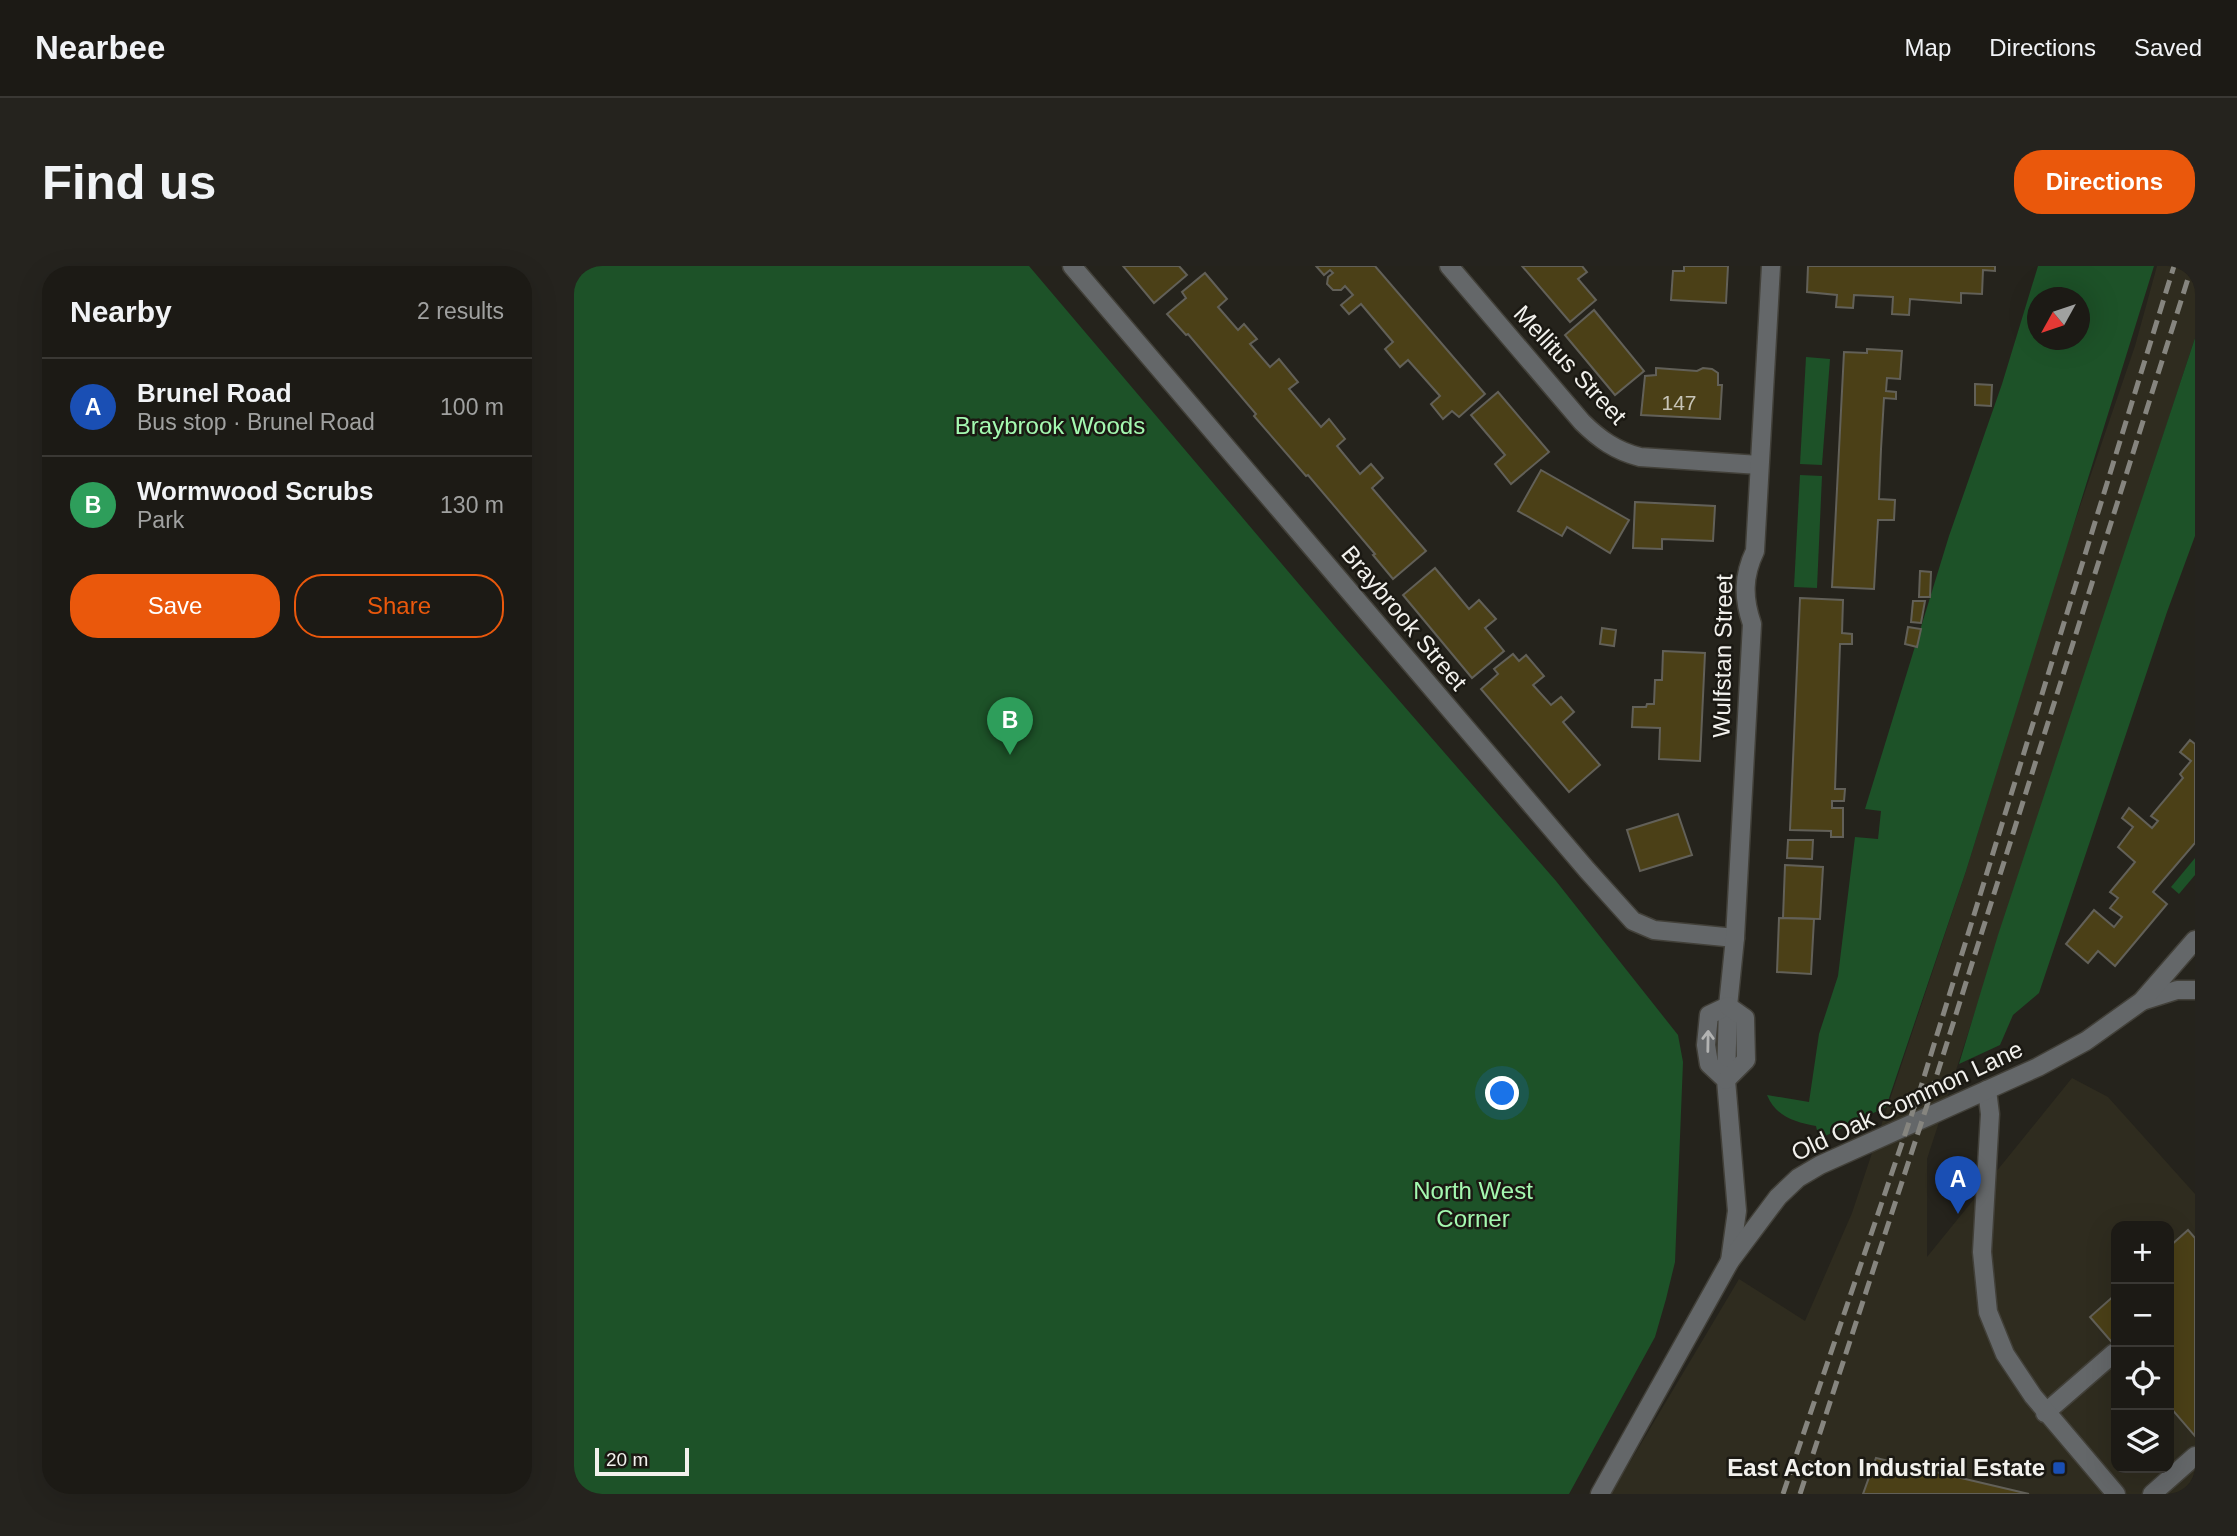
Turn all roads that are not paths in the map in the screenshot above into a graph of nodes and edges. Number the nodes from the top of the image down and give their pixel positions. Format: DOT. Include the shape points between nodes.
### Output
graph roads {
  1 [pos="1072,266"];
  2 [pos="1450,266"];
  3 [pos="1771,266"];
  4 [pos="1759,466"];
  5 [pos="1735,938"];
  6 [pos="2195,940"];
  7 [pos="2195,990"];
  8 [pos="2142,1001"];
  9 [pos="1728,1006"];
  10 [pos="1726,1080"];
  11 [pos="1987,1090"];
  12 [pos="1730,1261"];
  13 [pos="2111,1356"];
  14 [pos="2045,1413"];
  15 [pos="2195,1456"];
  16 [pos="1600,1494"];
  17 [pos="2116,1494"];
  18 [pos="2152,1494"];
  1 -- 5 [label="street, Braybrook Street" via="1633,921 1654,930"];
  2 -- 4 [label="street, Mellitus Street" via="1582,422 1611,446 1640,457"];
  3 -- 4 [label="street, Wulfstan Street"];
  4 -- 5 [label="street, Wulfstan Street" via="1755,551 1746,569 1746,607 1752,624"];
  5 -- 9 [label="street, Wulfstan Street"];
  6 -- 8 [label="street, Old Oak Common Lane"];
  7 -- 8 [label="street" via="2177,990"];
  8 -- 11 [label="street, Old Oak Common Lane" via="2086,1041"];
  9 -- 10 [label="street" via="1745,1018 1746,1060"];
  10 -- 9 [label="street, one-way" via="1709,1064 1706,1045 1709,1015"];
  10 -- 12 [label="street" via="1737,1211"];
  11 -- 12 [label="street, Old Oak Common Lane" via="1798,1178"];
  11 -- 14 [label="street" via="1990,1114 1982,1252 1988,1312 2005,1354"];
  12 -- 16 [label="street, Old Oak Common Lane"];
  13 -- 14 [label="street"];
  14 -- 17 [label="street"];
  15 -- 18 [label="street"];
}
